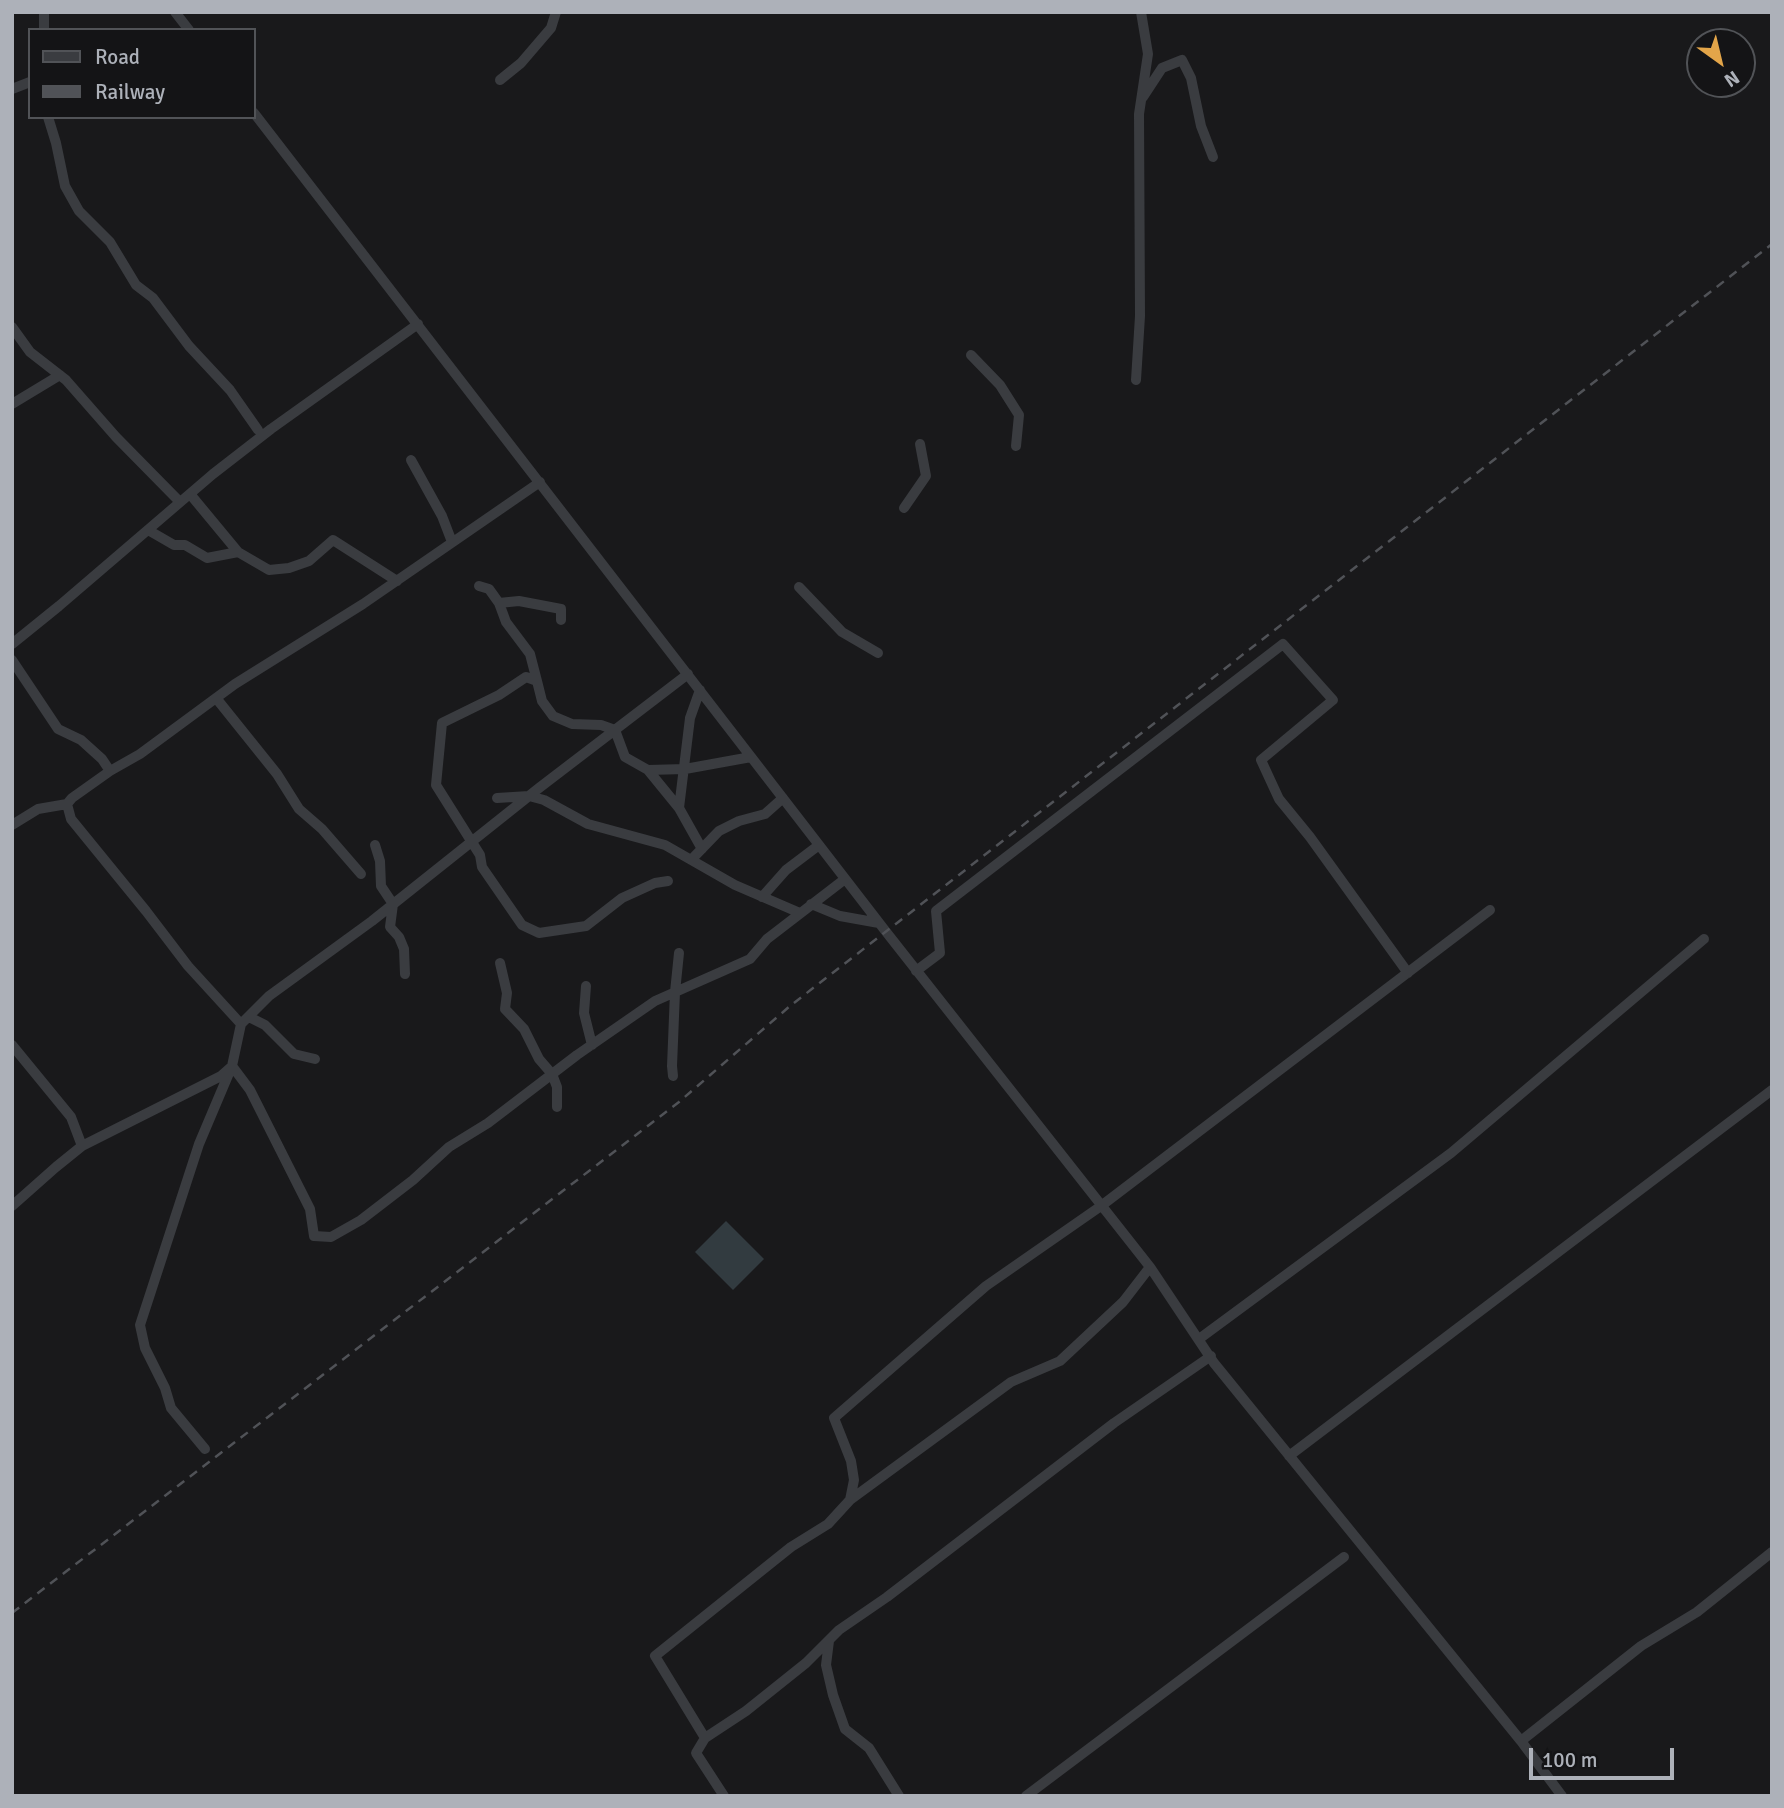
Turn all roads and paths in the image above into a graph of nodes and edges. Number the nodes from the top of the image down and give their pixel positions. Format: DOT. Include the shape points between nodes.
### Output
graph roads {
  1 [pos="175,12"];
  2 [pos="556,12"];
  3 [pos="1140,12"];
  4 [pos="187,28"];
  5 [pos="500,80"];
  6 [pos="1142,99"];
  7 [pos="256,116"];
  8 [pos="49,119"];
  9 [pos="1213,157"];
  10 [pos="418,324"];
  11 [pos="12,327"];
  12 [pos="971,355"];
  13 [pos="60,375"];
  14 [pos="1136,380"];
  15 [pos="12,404"];
  16 [pos="258,430"];
  17 [pos="920,444"];
  18 [pos="1016,446"];
  19 [pos="411,460"];
  20 [pos="540,482"];
  21 [pos="190,494"];
  22 [pos="177,499"];
  23 [pos="904,508"];
  24 [pos="148,530"];
  25 [pos="452,542"];
  26 [pos="238,552"];
  27 [pos="397,581"];
  28 [pos="479,586"];
  29 [pos="799,587"];
  30 [pos="499,603"];
  31 [pos="561,620"];
  32 [pos="12,644"];
  33 [pos="878,653"];
  34 [pos="12,660"];
  35 [pos="688,674"];
  36 [pos="537,681"];
  37 [pos="700,690"];
  38 [pos="216,698"];
  39 [pos="615,730"];
  40 [pos="751,757"];
  41 [pos="685,769"];
  42 [pos="648,770"];
  43 [pos="110,771"];
  44 [pos="529,796"];
  45 [pos="497,798"];
  46 [pos="783,798"];
  47 [pos="68,804"];
  48 [pos="679,808"];
  49 [pos="12,825"];
  50 [pos="472,842"];
  51 [pos="376,845"];
  52 [pos="819,845"];
  53 [pos="702,849"];
  54 [pos="691,860"];
  55 [pos="361,874"];
  56 [pos="845,879"];
  57 [pos="668,881"];
  58 [pos="762,897"];
  59 [pos="393,904"];
  60 [pos="811,904"];
  61 [pos="1490,910"];
  62 [pos="800,913"];
  63 [pos="879,923"];
  64 [pos="1704,939"];
  65 [pos="679,953"];
  66 [pos="500,963"];
  67 [pos="916,971"];
  68 [pos="1408,972"];
  69 [pos="405,974"];
  70 [pos="586,986"];
  71 [pos="675,992"];
  72 [pos="245,1021"];
  73 [pos="12,1045"];
  74 [pos="592,1045"];
  75 [pos="315,1059"];
  76 [pos="232,1066"];
  77 [pos="552,1074"];
  78 [pos="673,1076"];
  79 [pos="1772,1090"];
  80 [pos="557,1107"];
  81 [pos="82,1146"];
  82 [pos="12,1206"];
  83 [pos="1101,1206"];
  84 [pos="1150,1267"];
  85 [pos="1199,1339"];
  86 [pos="1211,1356"];
  87 [pos="205,1449"];
  88 [pos="1289,1456"];
  89 [pos="850,1500"];
  90 [pos="1772,1552"];
  91 [pos="1344,1557"];
  92 [pos="830,1641"];
  93 [pos="705,1738"];
  94 [pos="1521,1741"];
  95 [pos="724,1796"];
  96 [pos="898,1796"];
  97 [pos="1027,1796"];
  98 [pos="1562,1796"];
  1 -- 4 [label="street"];
  2 -- 5 [label="street" via="551,28"];
  3 -- 6 [label="street" via="1148,54"];
  6 -- 9 [label="street" via="1162,68 1182,60"];
  6 -- 14 [label="street"];
  7 -- 10 [label="street"];
  8 -- 16 [label="street" via="65,187 79,211 110,242 135,285 153,298"];
  10 -- 20 [label="street"];
  10 -- 21 [label="street" via="271,429"];
  11 -- 13 [label="street" via="30,352"];
  12 -- 18 [label="street" via="1020,415"];
  13 -- 15 [label="street"];
  13 -- 22 [label="street"];
  17 -- 23 [label="street" via="926,476"];
  19 -- 25 [label="street"];
  20 -- 25 [label="street"];
  20 -- 35 [label="street"];
  21 -- 24 [label="street"];
  21 -- 26 [label="street"];
  24 -- 26 [label="street" via="207,558"];
  24 -- 32 [label="street"];
  25 -- 27 [label="street"];
  26 -- 27 [label="street" via="269,570 289,568 309,561 333,540"];
  27 -- 38 [label="street"];
  28 -- 30 [label="street" via="489,589"];
  29 -- 33 [label="street" via="842,632"];
  30 -- 31 [label="street" via="519,601 561,608"];
  30 -- 36 [label="street" via="506,622 530,654"];
  34 -- 43 [label="street" via="58,729 81,740"];
  35 -- 37 [label="street"];
  35 -- 39 [label="street"];
  36 -- 39 [label="street" via="542,701 553,716 572,724"];
  36 -- 50 [label="street" via="526,677 442,723 436,785"];
  37 -- 40 [label="street"];
  37 -- 41 [label="street" via="690,718"];
  38 -- 43 [label="street"];
  38 -- 55 [label="street" via="299,809"];
  39 -- 42 [label="street" via="625,757"];
  39 -- 44 [label="street"];
  40 -- 41 [label="street"];
  40 -- 46 [label="street"];
  41 -- 42 [label="street"];
  41 -- 48 [label="street"];
  42 -- 48 [label="street"];
  43 -- 47 [label="street"];
  44 -- 45 [label="street"];
  44 -- 50 [label="street"];
  44 -- 54 [label="street" via="588,824 666,845"];
  46 -- 52 [label="street"];
  46 -- 53 [label="street" via="765,814 719,831"];
  47 -- 49 [label="street" via="37,809"];
  47 -- 72 [label="street" via="71,819 188,966"];
  48 -- 53 [label="street"];
  50 -- 57 [label="street" via="482,867 522,925 539,933 586,926 622,898"];
  50 -- 59 [label="street"];
  51 -- 59 [label="street" via="381,886"];
  52 -- 56 [label="street"];
  52 -- 58 [label="street" via="786,870"];
  53 -- 54 [label="street"];
  54 -- 58 [label="street"];
  56 -- 60 [label="street"];
  56 -- 63 [label="street"];
  58 -- 62 [label="street"];
  59 -- 69 [label="street" via="390,927 404,949"];
  59 -- 72 [label="street" via="269,996"];
  60 -- 62 [label="street"];
  60 -- 63 [label="street" via="840,916"];
  61 -- 68 [label="street"];
  62 -- 71 [label="street" via="750,959"];
  63 -- 67 [label="street"];
  64 -- 85 [label="street" via="1451,1153"];
  65 -- 71 [label="street"];
  66 -- 77 [label="street" via="507,993 505,1009 524,1029"];
  67 -- 68 [label="street" via="940,953 936,911 1283,644 1333,700 1261,760 1279,799"];
  67 -- 83 [label="street"];
  68 -- 83 [label="street"];
  70 -- 74 [label="street" via="584,1013"];
  71 -- 74 [label="street"];
  71 -- 78 [label="street"];
  72 -- 75 [label="street" via="265,1025 294,1054"];
  72 -- 76 [label="street"];
  73 -- 81 [label="street" via="71,1117"];
  74 -- 77 [label="street"];
  76 -- 77 [label="street" via="250,1090 310,1209 314,1236 331,1237 361,1220 449,1147"];
  76 -- 81 [label="street" via="221,1076"];
  76 -- 87 [label="street" via="199,1144 140,1325 171,1408"];
  77 -- 80 [label="street"];
  79 -- 88 [label="street"];
  81 -- 82 [label="street"];
  83 -- 84 [label="street"];
  83 -- 89 [label="street" via="986,1286 834,1418 851,1461"];
  84 -- 85 [label="street"];
  84 -- 89 [label="street" via="1122,1302 1060,1361 1011,1382"];
  85 -- 86 [label="street"];
  86 -- 88 [label="street"];
  86 -- 92 [label="street" via="1114,1423"];
  88 -- 94 [label="street"];
  89 -- 93 [label="street" via="828,1524 791,1547 655,1656"];
  90 -- 94 [label="street" via="1698,1612 1641,1646"];
  91 -- 97 [label="street"];
  92 -- 93 [label="street" via="746,1712"];
  92 -- 96 [label="street" via="826,1665 845,1728 869,1748"];
  93 -- 95 [label="street" via="696,1753"];
  94 -- 98 [label="street"];
}
